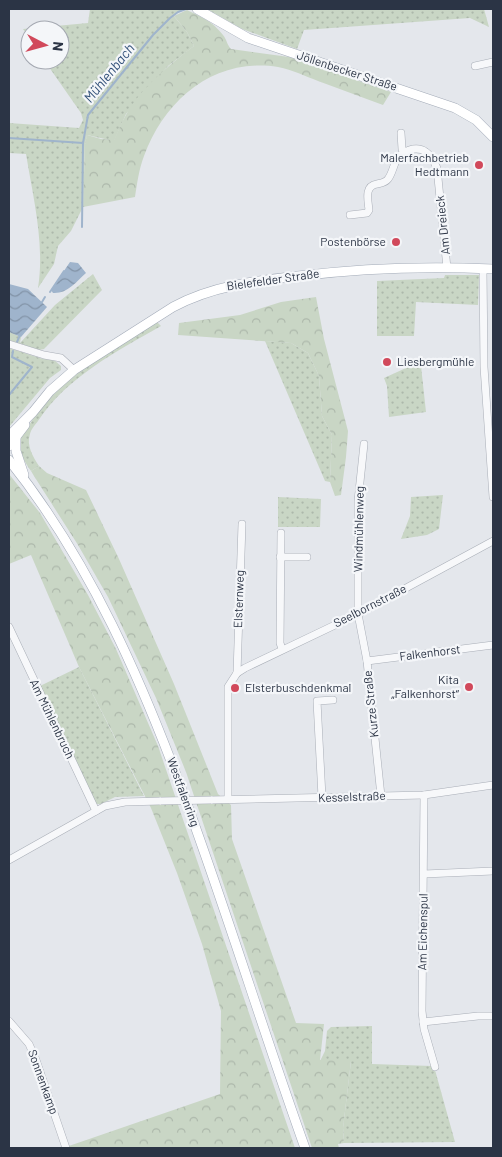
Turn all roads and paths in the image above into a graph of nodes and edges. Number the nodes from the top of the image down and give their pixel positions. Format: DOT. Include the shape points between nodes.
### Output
graph roads {
  1 [pos="197,9"];
  2 [pos="493,62"];
  3 [pos="475,66"];
  4 [pos="401,133"];
  5 [pos="493,137"];
  6 [pos="405,152"];
  7 [pos="350,215"];
  8 [pos="447,268"];
  9 [pos="483,269"];
  10 [pos="493,269"];
  11 [pos="9,344"];
  12 [pos="74,370"];
  13 [pos="490,389"];
  14 [pos="12,437"];
  15 [pos="364,444"];
  16 [pos="9,446"];
  17 [pos="9,460"];
  18 [pos="25,480"];
  19 [pos="493,497"];
  20 [pos="242,524"];
  21 [pos="281,533"];
  22 [pos="493,541"];
  23 [pos="280,557"];
  24 [pos="307,557"];
  25 [pos="358,614"];
  26 [pos="9,627"];
  27 [pos="493,645"];
  28 [pos="282,649"];
  29 [pos="367,661"];
  30 [pos="237,673"];
  31 [pos="333,700"];
  32 [pos="493,785"];
  33 [pos="424,795"];
  34 [pos="381,796"];
  35 [pos="322,798"];
  36 [pos="228,799"];
  37 [pos="96,811"];
  38 [pos="9,860"];
  39 [pos="493,871"];
  40 [pos="424,874"];
  41 [pos="493,1016"];
  42 [pos="9,1021"];
  43 [pos="423,1022"];
  44 [pos="435,1067"];
  45 [pos="66,1148"];
  46 [pos="304,1148"];
  1 -- 5 [label="main road, Jöllenbecker Straße" via="248,38 455,108 476,120"];
  2 -- 3 [label="street"];
  4 -- 6 [label="street"];
  6 -- 7 [label="street" via="396,160 388,180 370,188 367,213"];
  6 -- 8 [label="street, Am Dreieck" via="419,149 426,152 437,168"];
  8 -- 9 [label="main road, Bielefelder Straße"];
  8 -- 12 [label="main road, Bielefelder Straße" via="318,273 256,280 208,291 173,307"];
  9 -- 10 [label="main road, Bielefelder Straße"];
  9 -- 13 [label="street" via="483,329"];
  11 -- 12 [label="street" via="62,358"];
  12 -- 14 [label="main road, Bielefelder Straße" via="50,391"];
  13 -- 19 [label="street"];
  14 -- 16 [label="main road, Bielefelder Straße"];
  14 -- 18 [label="main road"];
  15 -- 25 [label="street, Windmühlenweg" via="358,501"];
  17 -- 18 [label="main road, Westfalenring"];
  18 -- 46 [label="main road, Westfalenring" via="66,540 98,598 162,735 207,857"];
  20 -- 30 [label="street, Elsternweg"];
  21 -- 23 [label="street"];
  22 -- 25 [label="street, Seelbornstraße"];
  23 -- 24 [label="street"];
  23 -- 28 [label="street"];
  25 -- 28 [label="street, Seelbornstraße"];
  25 -- 29 [label="street, Kurze Straße"];
  26 -- 37 [label="street, Am Mühlenbruch"];
  27 -- 29 [label="street, Falkenhorst"];
  28 -- 30 [label="street, Seelbornstraße"];
  29 -- 34 [label="street, Kurze Straße"];
  30 -- 36 [label="street" via="228,687"];
  31 -- 35 [label="street" via="317,701"];
  32 -- 33 [label="street, Kesselstraße"];
  33 -- 34 [label="street, Kesselstraße"];
  33 -- 40 [label="street, Am Eichenspul"];
  34 -- 35 [label="street, Kesselstraße"];
  35 -- 36 [label="street, Kesselstraße"];
  36 -- 37 [label="street, Kesselstraße, bridge" via="119,802"];
  37 -- 38 [label="street"];
  39 -- 40 [label="street"];
  40 -- 43 [label="street, Am Eichenspul"];
  41 -- 43 [label="street"];
  42 -- 45 [label="street, Sonnenkamp" via="29,1044"];
  43 -- 44 [label="street, Am Eichenspul"];
}
